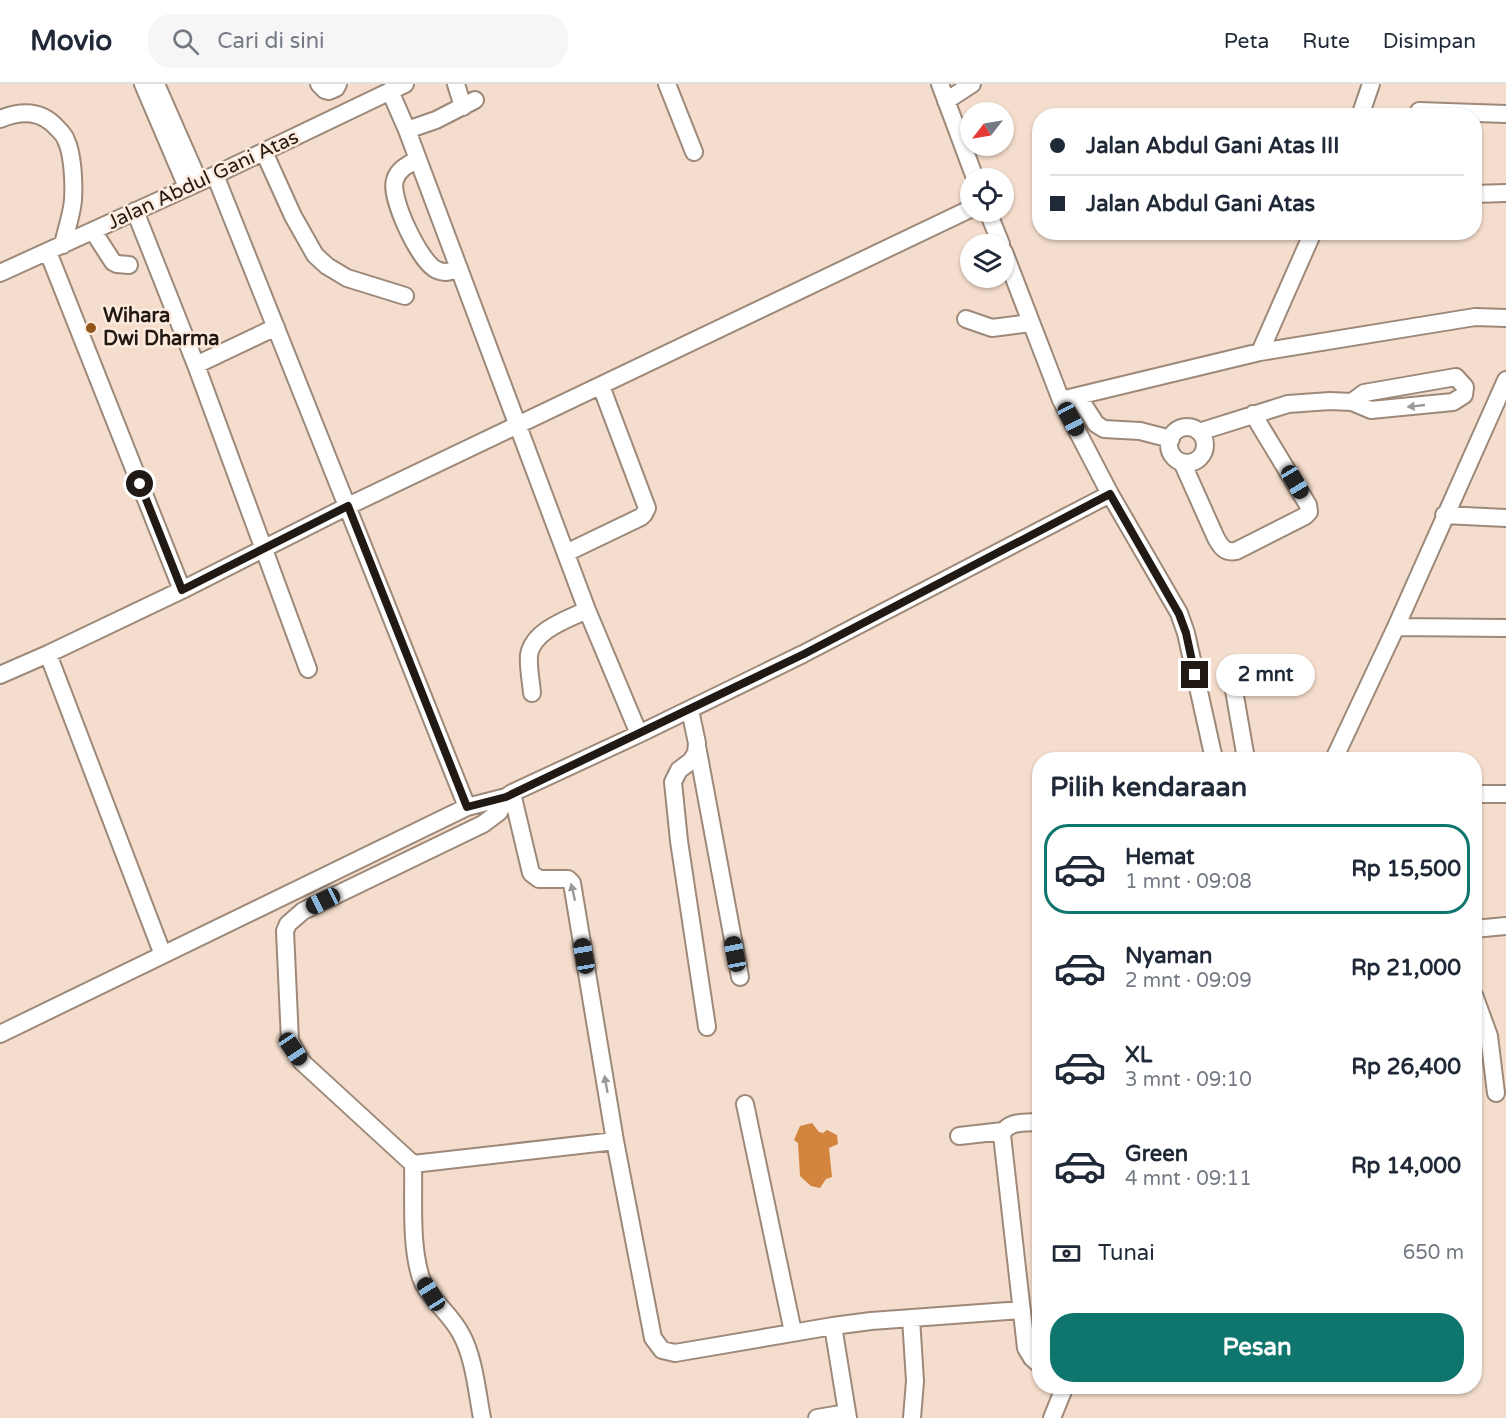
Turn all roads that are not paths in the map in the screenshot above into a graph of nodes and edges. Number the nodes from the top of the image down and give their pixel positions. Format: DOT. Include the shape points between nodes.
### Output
graph roads {
  1 [pos="143,84"];
  2 [pos="156,84"];
  3 [pos="320,84"];
  4 [pos="338,84"];
  5 [pos="456,84"];
  6 [pos="667,84"];
  7 [pos="940,84"];
  8 [pos="972,84"];
  9 [pos="1371,84"];
  10 [pos="397,88"];
  11 [pos="946,101"];
  12 [pos="1363,108"];
  13 [pos="1482,113"];
  14 [pos="1506,114"];
  15 [pos="0,119"];
  16 [pos="407,130"];
  17 [pos="264,152"];
  18 [pos="694,152"];
  19 [pos="418,159"];
  20 [pos="971,168"];
  21 [pos="215,175"];
  22 [pos="193,184"];
  23 [pos="1506,193"];
  24 [pos="1482,194"];
  25 [pos="135,211"];
  26 [pos="960,214"];
  27 [pos="93,231"];
  28 [pos="1309,240"];
  29 [pos="55,248"];
  30 [pos="129,265"];
  31 [pos="459,268"];
  32 [pos="0,273"];
  33 [pos="1014,278"];
  34 [pos="405,296"];
  35 [pos="1506,318"];
  36 [pos="966,319"];
  37 [pos="1031,323"];
  38 [pos="276,327"];
  39 [pos="1260,352"];
  40 [pos="196,365"];
  41 [pos="1506,380"];
  42 [pos="601,386"];
  43 [pos="1078,396"];
  44 [pos="1061,400"];
  45 [pos="1352,402"];
  46 [pos="1253,414"];
  47 [pos="519,426"];
  48 [pos="1199,432"];
  49 [pos="1171,439"];
  50 [pos="1182,462"];
  51 [pos="1110,494"];
  52 [pos="348,506"];
  53 [pos="1444,515"];
  54 [pos="1506,518"];
  55 [pos="263,549"];
  56 [pos="566,553"];
  57 [pos="182,590"];
  58 [pos="587,610"];
  59 [pos="1396,627"];
  60 [pos="1506,628"];
  61 [pos="48,654"];
  62 [pos="1230,667"];
  63 [pos="308,669"];
  64 [pos="2,670"];
  65 [pos="532,693"];
  66 [pos="690,710"];
  67 [pos="639,734"];
  68 [pos="697,742"];
  69 [pos="1213,752"];
  70 [pos="1245,752"];
  71 [pos="1337,752"];
  72 [pos="1482,794"];
  73 [pos="1506,794"];
  74 [pos="509,795"];
  75 [pos="467,807"];
  76 [pos="1506,926"];
  77 [pos="1482,928"];
  78 [pos="163,956"];
  79 [pos="740,977"];
  80 [pos="1482,1017"];
  81 [pos="707,1027"];
  82 [pos="0,1034"];
  83 [pos="1496,1093"];
  84 [pos="745,1104"];
  85 [pos="1032,1123"];
  86 [pos="1003,1131"];
  87 [pos="959,1136"];
  88 [pos="615,1142"];
  89 [pos="413,1164"];
  90 [pos="1022,1310"];
  91 [pos="911,1318"];
  92 [pos="833,1326"];
  93 [pos="793,1332"];
  94 [pos="1032,1358"];
  95 [pos="1062,1394"];
  96 [pos="848,1416"];
  97 [pos="482,1418"];
  98 [pos="817,1418"];
  99 [pos="912,1418"];
  100 [pos="1052,1418"];
  1 -- 22 [label="street"];
  2 -- 22 [label="street"];
  3 -- 4 [label="street" via="329,91"];
  5 -- 16 [label="street" via="469,103"];
  6 -- 18 [label="street"];
  7 -- 11 [label="street"];
  8 -- 11 [label="street"];
  9 -- 12 [label="street"];
  10 -- 16 [label="street"];
  10 -- 17 [label="street, Jalan Abdul Gani Atas"];
  11 -- 20 [label="street"];
  13 -- 14 [label="street"];
  15 -- 29 [label="street" via="33,112 56,126 66,140 73,201"];
  16 -- 19 [label="street"];
  17 -- 21 [label="street, Jalan Abdul Gani Atas"];
  17 -- 34 [label="street" via="315,255 347,278"];
  19 -- 31 [label="street"];
  19 -- 31 [label="street" via="395,177 397,203 428,264 446,272"];
  21 -- 22 [label="street, Jalan Abdul Gani Atas"];
  21 -- 38 [label="street"];
  22 -- 25 [label="street, Jalan Abdul Gani Atas"];
  23 -- 24 [label="street"];
  25 -- 27 [label="street, Jalan Abdul Gani Atas"];
  25 -- 40 [label="street"];
  26 -- 42 [label="street"];
  27 -- 29 [label="street, Jalan Abdul Gani Atas"];
  27 -- 30 [label="street" via="113,262"];
  28 -- 39 [label="street"];
  29 -- 32 [label="street, Jalan Abdul Gani Atas"];
  29 -- 57 [label="street"];
  31 -- 47 [label="street"];
  33 -- 37 [label="street"];
  35 -- 39 [label="street" via="1475,317"];
  36 -- 37 [label="street" via="992,328"];
  37 -- 44 [label="street"];
  38 -- 40 [label="street"];
  38 -- 52 [label="street"];
  39 -- 43 [label="street"];
  40 -- 55 [label="street"];
  41 -- 53 [label="street"];
  42 -- 47 [label="street"];
  42 -- 56 [label="street" via="647,508 641,517"];
  43 -- 44 [label="street"];
  43 -- 49 [label="street" via="1095,424 1104,429 1140,431"];
  44 -- 51 [label="street"];
  45 -- 45 [label="street, one-way" via="1364,393 1456,377 1465,387 1464,395 1454,402 1371,410"];
  45 -- 46 [label="street" via="1288,404"];
  46 -- 48 [label="street"];
  46 -- 50 [label="street" via="1308,505 1305,516 1236,551 1226,551 1216,538"];
  47 -- 52 [label="street"];
  47 -- 56 [label="street"];
  48 -- 49 [label="street" via="1186,428 1174,433"];
  48 -- 50 [label="street" via="1205,444 1201,457"];
  49 -- 50 [label="street" via="1171,453"];
  51 -- 66 [label="street"];
  51 -- 69 [label="street" via="1179,614"];
  52 -- 55 [label="street"];
  52 -- 75 [label="street"];
  53 -- 54 [label="street"];
  53 -- 59 [label="street"];
  55 -- 57 [label="street"];
  55 -- 63 [label="street"];
  56 -- 58 [label="street"];
  57 -- 61 [label="street"];
  58 -- 65 [label="street" via="535,640 529,654"];
  58 -- 67 [label="street"];
  59 -- 60 [label="street"];
  59 -- 71 [label="street"];
  61 -- 64 [label="street"];
  61 -- 78 [label="street"];
  62 -- 70 [label="street"];
  66 -- 67 [label="street"];
  66 -- 68 [label="street"];
  67 -- 74 [label="street"];
  68 -- 79 [label="street"];
  68 -- 81 [label="street" via="694,757 679,770 673,782"];
  72 -- 73 [label="street"];
  74 -- 75 [label="street"];
  88 -- 74 [label="street, one-way" via="572,884 568,879 539,879 531,873"];
  74 -- 89 [label="street" via="499,812 483,824 303,911 285,931 293,1049 302,1062"];
  75 -- 78 [label="street"];
  76 -- 77 [label="street"];
  78 -- 82 [label="street"];
  80 -- 83 [label="street" via="1489,1036"];
  84 -- 93 [label="street"];
  85 -- 86 [label="street" via="1012,1124"];
  86 -- 87 [label="street"];
  86 -- 90 [label="street"];
  88 -- 89 [label="street"];
  88 -- 93 [label="street" via="653,1338 659,1347 675,1353"];
  89 -- 97 [label="street" via="418,1268 431,1294 462,1334"];
  90 -- 91 [label="street"];
  90 -- 94 [label="street" via="1026,1348"];
  91 -- 92 [label="street"];
  91 -- 99 [label="street" via="915,1381"];
  92 -- 93 [label="street"];
  92 -- 96 [label="street"];
  95 -- 100 [label="street"];
  96 -- 98 [label="street"];
}
